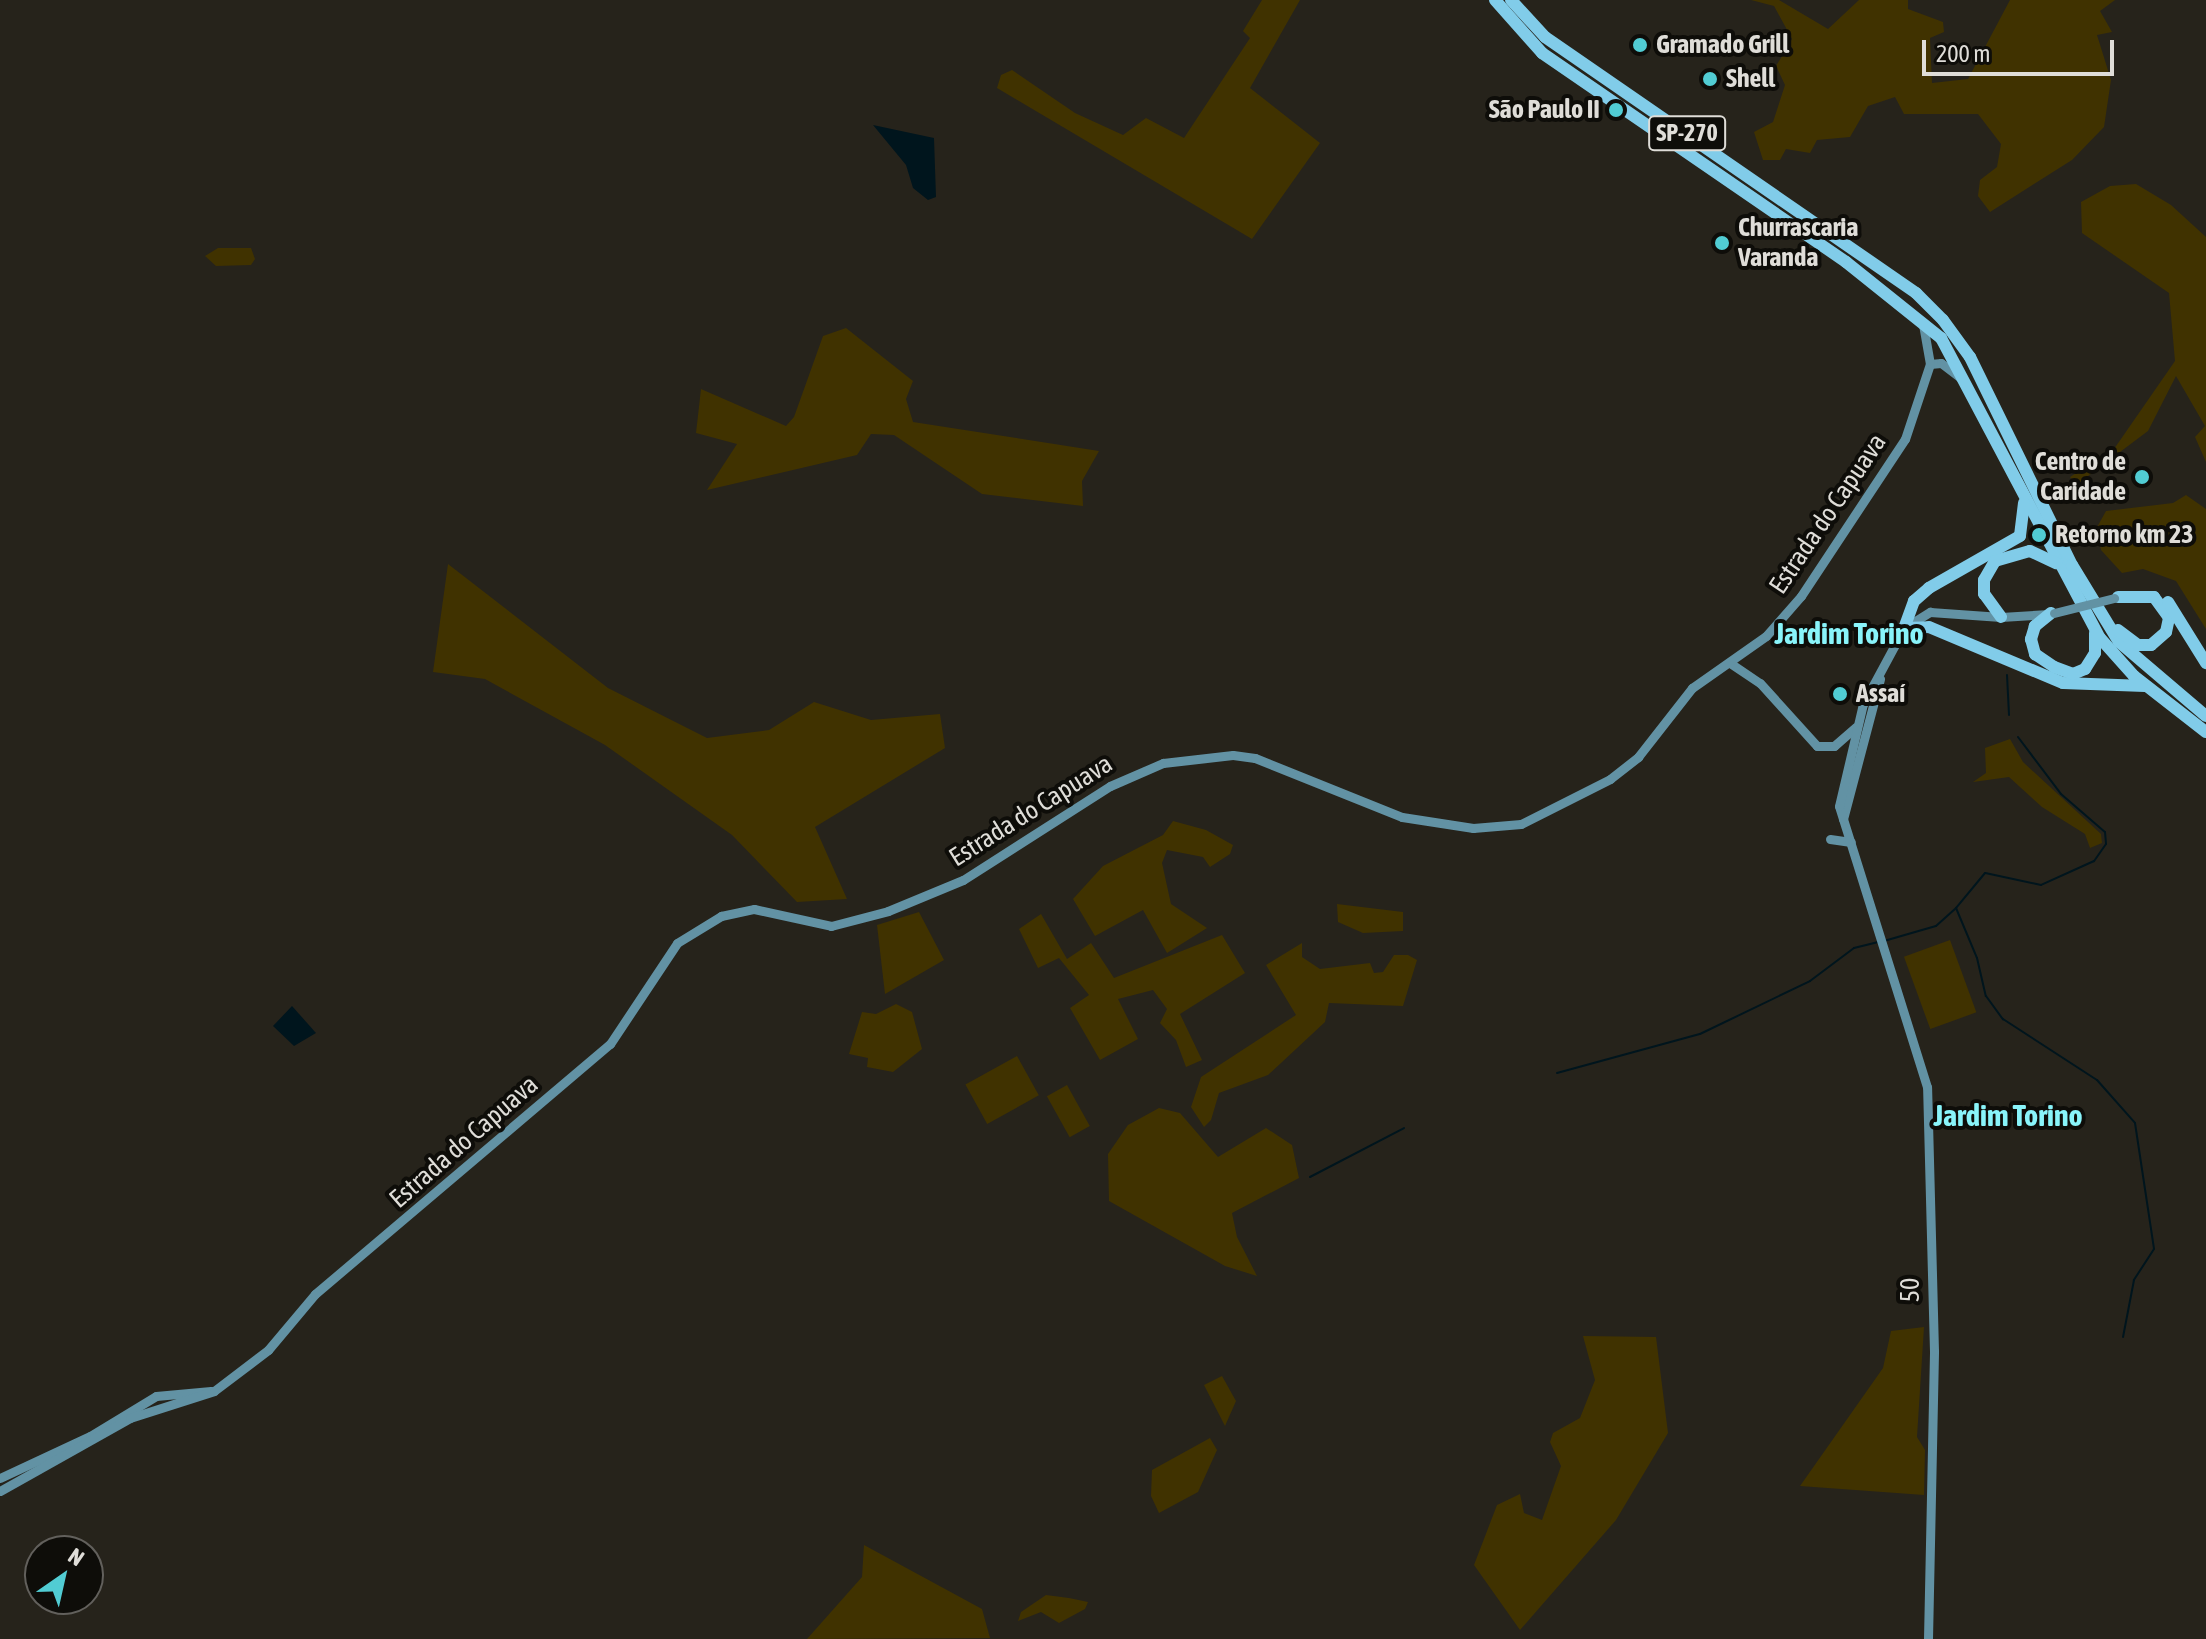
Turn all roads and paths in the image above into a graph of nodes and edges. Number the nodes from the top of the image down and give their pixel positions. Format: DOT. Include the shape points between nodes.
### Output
graph roads {
  1 [pos="1495,0"];
  2 [pos="1511,0"];
  3 [pos="1920,317"];
  4 [pos="1930,364"];
  5 [pos="1964,380"];
  6 [pos="2024,500"];
  7 [pos="2057,563"];
  8 [pos="2116,597"];
  9 [pos="2053,613"];
  10 [pos="2001,617"];
  11 [pos="2103,618"];
  12 [pos="1904,628"];
  13 [pos="2095,630"];
  14 [pos="1730,663"];
  15 [pos="2206,663"];
  16 [pos="1884,664"];
  17 [pos="2145,686"];
  18 [pos="1865,699"];
  19 [pos="1871,713"];
  20 [pos="2206,716"];
  21 [pos="1857,726"];
  22 [pos="2206,732"];
  23 [pos="1843,821"];
  24 [pos="1830,839"];
  25 [pos="1851,842"];
  26 [pos="214,1391"];
  27 [pos="162,1394"];
  28 [pos="165,1406"];
  29 [pos="0,1478"];
  30 [pos="0,1491"];
  31 [pos="1928,1639"];
  1 -- 3 [label="highway, SP-270" via="1542,53"];
  2 -- 11 [label="highway, SP-270" via="1545,37 1916,293 1957,335"];
  3 -- 4 [label="main road"];
  3 -- 5 [label="highway, SP-270" via="1941,338"];
  4 -- 5 [label="main road" via="1941,363"];
  4 -- 14 [label="main road, Estrada do Capuava" via="1905,439 1801,596 1766,636"];
  5 -- 6 [label="highway, SP-270"];
  6 -- 7 [label="highway, SP-270"];
  6 -- 12 [label="highway" via="2020,536 1929,588 1914,601"];
  7 -- 10 [label="highway" via="2030,551 1995,561 1983,588 1987,603"];
  7 -- 13 [label="highway, SP-270"];
  8 -- 9 [label="main road, bridge"];
  8 -- 11 [label="highway" via="2149,594 2160,600 2169,618 2166,632 2151,645 2138,645"];
  8 -- 15 [label="highway" via="2141,590 2160,595"];
  9 -- 10 [label="main road"];
  9 -- 13 [label="highway" via="2035,626 2032,647 2042,661 2065,672 2079,673 2089,665"];
  10 -- 12 [label="main road" via="1930,612"];
  11 -- 20 [label="highway, SP-270" via="2136,659"];
  12 -- 16 [label="main road"];
  12 -- 17 [label="highway" via="1929,627 2063,683"];
  13 -- 17 [label="highway, SP-270"];
  14 -- 21 [label="main road" via="1760,683 1817,746 1834,746"];
  14 -- 26 [label="main road, Estrada do Capuava" via="1692,688 1626,768 1521,824 1473,828 1402,817 1273,763 1233,755 1207,757 1138,771 963,880 860,920 819,926 754,909 706,922 677,943 610,1044 315,1294 268,1350"];
  16 -- 18 [label="main road"];
  16 -- 19 [label="main road"];
  17 -- 22 [label="highway, SP-270"];
  18 -- 19 [label="main road"];
  18 -- 21 [label="main road"];
  19 -- 23 [label="main road"];
  21 -- 23 [label="main road, 50" via="1839,806"];
  23 -- 25 [label="main road, 50"];
  24 -- 25 [label="main road"];
  25 -- 31 [label="main road, 50" via="1927,1087 1934,1351"];
  26 -- 27 [label="main road"];
  26 -- 28 [label="main road, Estrada do Capuava"];
  27 -- 28 [label="main road"];
  27 -- 29 [label="main road"];
  28 -- 30 [label="main road, Estrada do Capuava" via="130,1418"];
}
